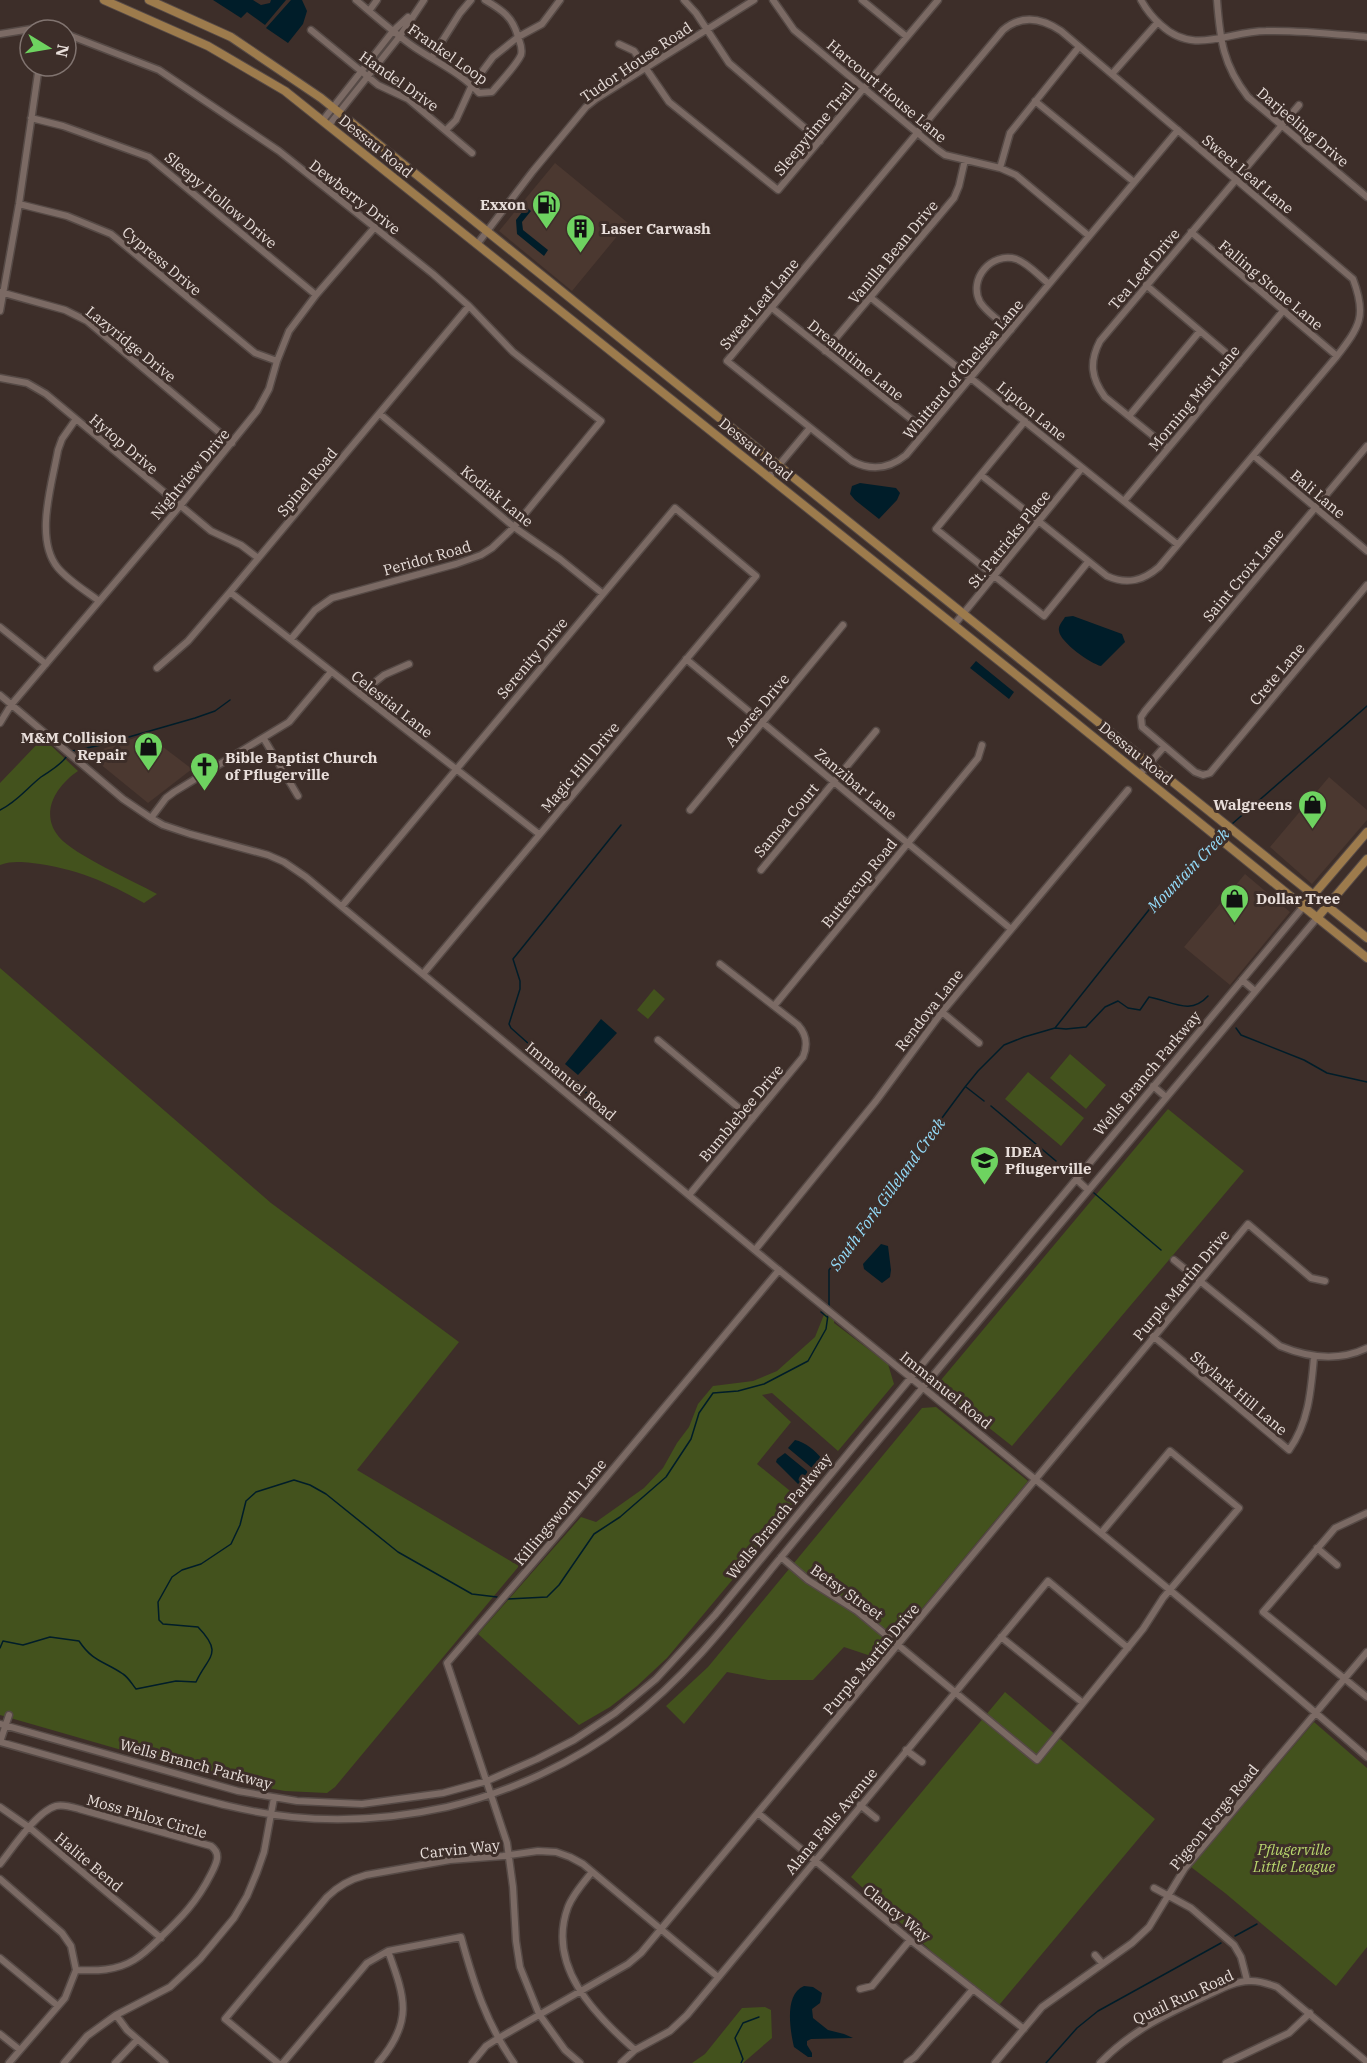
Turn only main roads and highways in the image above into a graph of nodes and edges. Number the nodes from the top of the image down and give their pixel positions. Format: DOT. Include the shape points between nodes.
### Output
graph roads {
  1 [pos="105,0"];
  2 [pos="149,0"];
  3 [pos="1367,832"];
  4 [pos="1367,859"];
  5 [pos="1314,895"];
  6 [pos="1327,906"];
  7 [pos="1303,907"];
  8 [pos="1317,918"];
  9 [pos="1367,938"];
  10 [pos="1367,958"];
  1 -- 7 [label="main road, Dessau Road" via="208,46 285,90"];
  2 -- 5 [label="main road, Dessau Road" via="231,37 321,98"];
  3 -- 5 [label="main road, Wells Branch Parkway"];
  4 -- 6 [label="main road, Wells Branch Parkway"];
  5 -- 6 [label="main road, Dessau Road"];
  5 -- 7 [label="main road, Wells Branch Parkway"];
  6 -- 8 [label="main road, Wells Branch Parkway"];
  6 -- 9 [label="main road, Dessau Road"];
  7 -- 8 [label="main road, Dessau Road"];
  8 -- 10 [label="main road, Dessau Road"];
}
